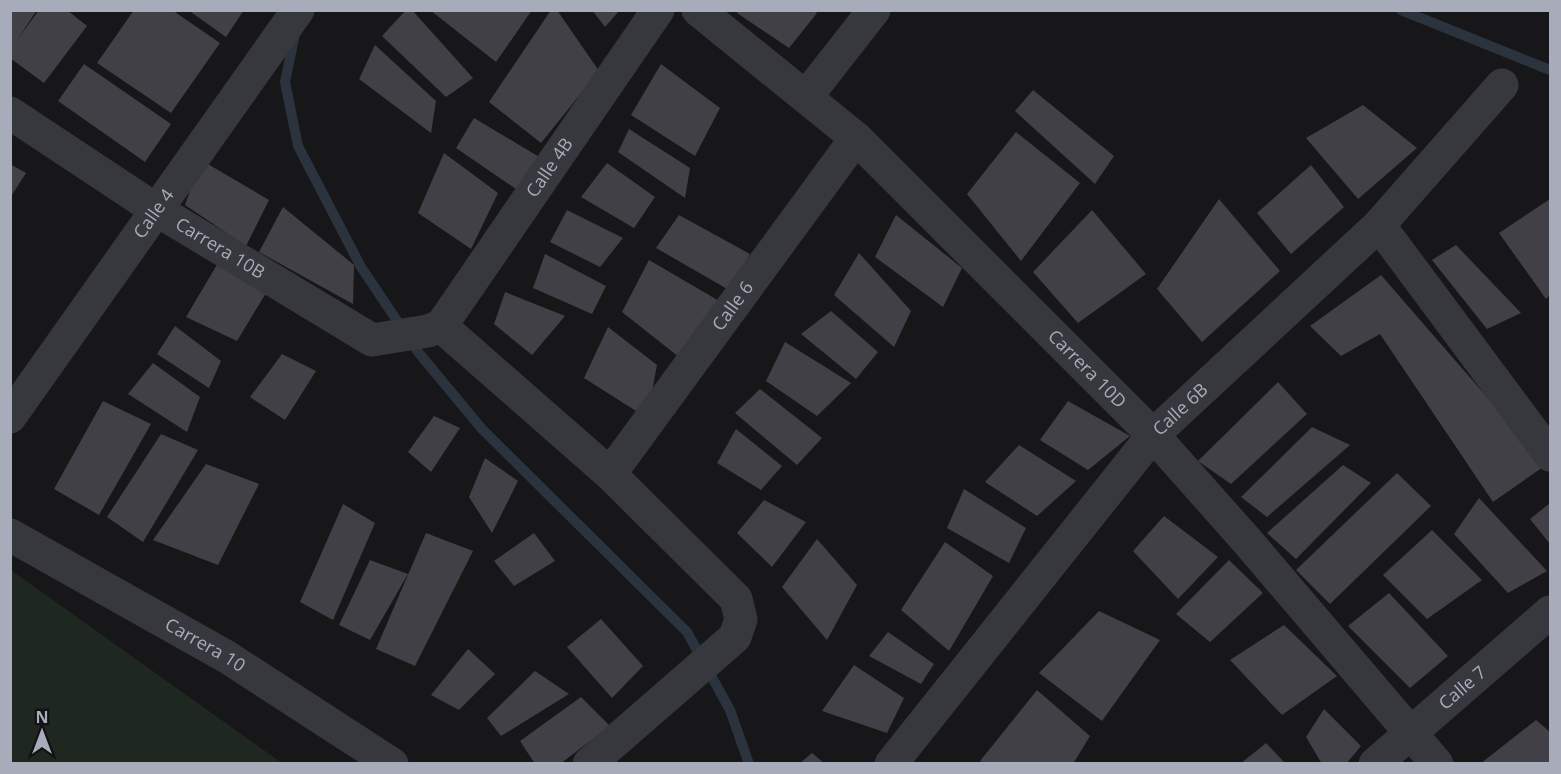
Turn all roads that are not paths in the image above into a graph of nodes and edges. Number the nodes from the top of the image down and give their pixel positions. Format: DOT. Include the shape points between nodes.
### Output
graph roads {
  1 [pos="658,10"];
  2 [pos="698,10"];
  3 [pos="874,10"];
  4 [pos="290,22"];
  5 [pos="1502,85"];
  6 [pos="806,98"];
  7 [pos="10,113"];
  8 [pos="856,138"];
  9 [pos="155,209"];
  10 [pos="1379,225"];
  11 [pos="434,328"];
  12 [pos="10,417"];
  13 [pos="1154,435"];
  14 [pos="1551,455"];
  15 [pos="610,474"];
  16 [pos="10,535"];
  17 [pos="1551,612"];
  18 [pos="1410,734"];
  19 [pos="392,764"];
  20 [pos="589,764"];
  21 [pos="891,764"];
  22 [pos="1375,764"];
  23 [pos="1437,764"];
  1 -- 11 [label="street, Calle 4B"];
  2 -- 6 [label="street, Carrera 10D"];
  3 -- 6 [label="street"];
  4 -- 9 [label="street, Calle 4"];
  5 -- 10 [label="street, Calle 6B"];
  6 -- 8 [label="street, Carrera 10D"];
  7 -- 9 [label="street, Carrera 10B"];
  8 -- 13 [label="street, Carrera 10D"];
  8 -- 15 [label="street, Calle 6"];
  9 -- 11 [label="street, Carrera 10B" via="372,340"];
  9 -- 12 [label="street, Calle 4"];
  10 -- 13 [label="street, Calle 6B"];
  10 -- 14 [label="street"];
  11 -- 15 [label="street"];
  13 -- 18 [label="street, Carrera 10D"];
  13 -- 21 [label="street, Calle 6B"];
  15 -- 20 [label="street" via="736,599 741,619 735,637"];
  16 -- 19 [label="street, Carrera 10" via="227,657"];
  17 -- 18 [label="street, Calle 7"];
  18 -- 22 [label="street, Calle 7"];
  18 -- 23 [label="street, Carrera 10D"];
}
